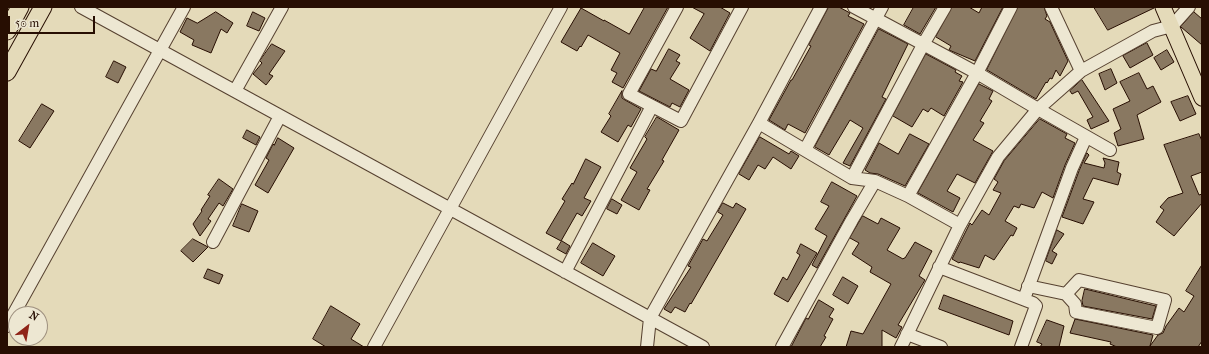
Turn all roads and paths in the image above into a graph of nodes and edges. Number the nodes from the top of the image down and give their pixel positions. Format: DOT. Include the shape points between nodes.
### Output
graph roads {
  1 [pos="20,7"];
  2 [pos="43,7"];
  3 [pos="81,7"];
  4 [pos="184,7"];
  5 [pos="282,7"];
  6 [pos="561,7"];
  7 [pos="677,7"];
  8 [pos="742,7"];
  9 [pos="822,7"];
  10 [pos="854,7"];
  11 [pos="882,7"];
  12 [pos="945,7"];
  13 [pos="1011,7"];
  14 [pos="1051,7"];
  15 [pos="1163,7"];
  16 [pos="1189,7"];
  17 [pos="876,19"];
  18 [pos="1172,26"];
  19 [pos="7,30"];
  20 [pos="924,43"];
  21 [pos="161,50"];
  22 [pos="1081,71"];
  23 [pos="7,72"];
  24 [pos="977,73"];
  25 [pos="235,91"];
  26 [pos="1202,98"];
  27 [pos="652,106"];
  28 [pos="1038,109"];
  29 [pos="280,116"];
  30 [pos="759,123"];
  31 [pos="1086,137"];
  32 [pos="805,150"];
  33 [pos="1110,150"];
  34 [pos="852,178"];
  35 [pos="875,181"];
  36 [pos="908,196"];
  37 [pos="450,209"];
  38 [pos="960,225"];
  39 [pos="213,242"];
  40 [pos="939,267"];
  41 [pos="565,272"];
  42 [pos="1028,286"];
  43 [pos="1066,294"];
  44 [pos="1024,299"];
  45 [pos="650,318"];
  46 [pos="7,326"];
  47 [pos="907,334"];
  48 [pos="374,347"];
  49 [pos="647,347"];
  50 [pos="703,347"];
  51 [pos="782,347"];
  52 [pos="901,347"];
  53 [pos="941,347"];
  54 [pos="1021,347"];
  1 -- 19 [label="highway"];
  2 -- 23 [label="highway"];
  3 -- 21 [label="street"];
  4 -- 21 [label="street"];
  5 -- 25 [label="street"];
  6 -- 37 [label="street"];
  7 -- 27 [label="street" via="629,94"];
  8 -- 27 [label="street" via="681,121"];
  9 -- 30 [label="street"];
  10 -- 17 [label="street"];
  11 -- 17 [label="street"];
  12 -- 20 [label="street"];
  13 -- 24 [label="street"];
  14 -- 22 [label="street"];
  15 -- 18 [label="main road"];
  16 -- 18 [label="street"];
  17 -- 20 [label="street"];
  17 -- 32 [label="street"];
  18 -- 22 [label="street" via="1153,31"];
  18 -- 26 [label="main road"];
  20 -- 24 [label="street"];
  20 -- 34 [label="street"];
  21 -- 25 [label="street"];
  21 -- 46 [label="street"];
  22 -- 28 [label="street"];
  24 -- 28 [label="street"];
  24 -- 36 [label="street"];
  25 -- 29 [label="street"];
  27 -- 41 [label="street"];
  28 -- 31 [label="street"];
  28 -- 38 [label="street" via="998,157"];
  29 -- 37 [label="street"];
  29 -- 39 [label="street"];
  30 -- 32 [label="street"];
  30 -- 45 [label="street"];
  31 -- 33 [label="street"];
  31 -- 42 [label="street"];
  32 -- 34 [label="street"];
  34 -- 35 [label="street"];
  35 -- 36 [label="street"];
  35 -- 51 [label="street"];
  36 -- 38 [label="street"];
  37 -- 41 [label="street"];
  37 -- 48 [label="street"];
  38 -- 40 [label="street"];
  40 -- 44 [label="street"];
  40 -- 47 [label="street"];
  41 -- 45 [label="street"];
  42 -- 43 [label="street"];
  42 -- 44 [label="street"];
  43 -- 43 [label="street" via="1075,304 1076,312 1157,328 1165,300 1079,280"];
  44 -- 54 [label="street" via="1036,306"];
  45 -- 49 [label="street"];
  45 -- 50 [label="street"];
  47 -- 52 [label="street"];
  47 -- 53 [label="street"];
}
